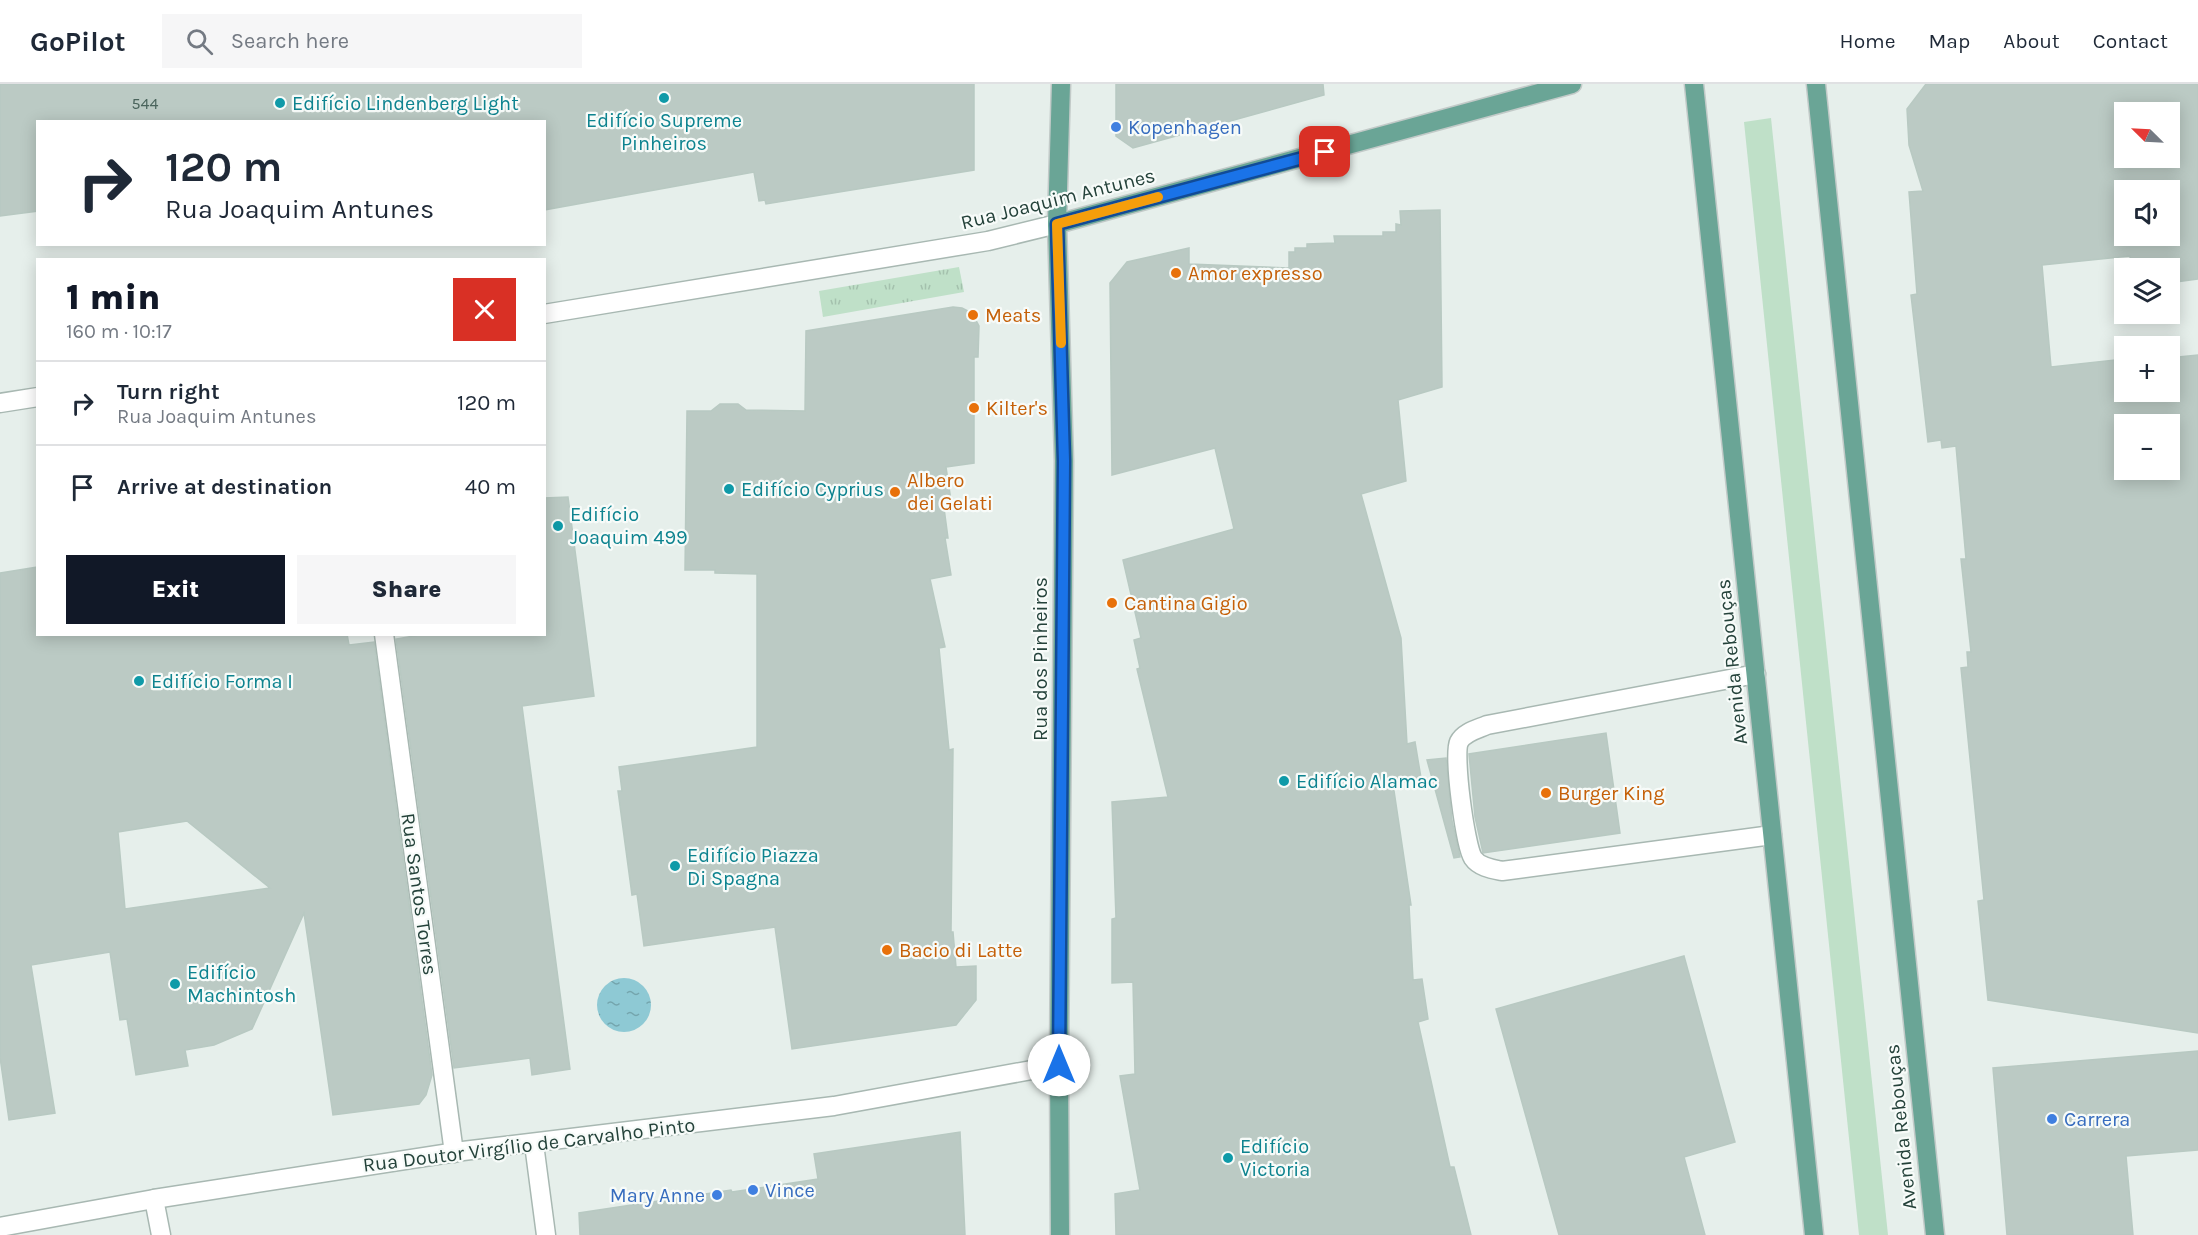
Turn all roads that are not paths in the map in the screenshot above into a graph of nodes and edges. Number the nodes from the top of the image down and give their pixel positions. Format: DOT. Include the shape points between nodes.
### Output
graph roads {
  1 [pos="1061,84"];
  2 [pos="1572,84"];
  3 [pos="1694,84"];
  4 [pos="1816,84"];
  5 [pos="1057,224"];
  6 [pos="546,314"];
  7 [pos="36,397"];
  8 [pos="0,403"];
  9 [pos="384,636"];
  10 [pos="1756,674"];
  11 [pos="1772,835"];
  12 [pos="1059,1065"];
  13 [pos="534,1144"];
  14 [pos="454,1153"];
  15 [pos="154,1199"];
  16 [pos="0,1227"];
  17 [pos="161,1235"];
  18 [pos="546,1235"];
  19 [pos="1060,1235"];
  20 [pos="1814,1235"];
  21 [pos="1935,1235"];
  1 -- 5 [label="main road, Rua dos Pinheiros"];
  2 -- 5 [label="main road, Rua Joaquim Antunes"];
  3 -- 10 [label="main road, Avenida Rebouças"];
  4 -- 21 [label="main road, Avenida Rebouças"];
  5 -- 6 [label="street, Rua Joaquim Antunes" via="988,242"];
  5 -- 12 [label="main road, Rua dos Pinheiros" via="1064,461"];
  7 -- 8 [label="street"];
  9 -- 14 [label="street, Rua Santos Torres"];
  10 -- 11 [label="main road, Avenida Rebouças"];
  10 -- 11 [label="street" via="1487,725 1468,732 1459,741 1456,759 1468,846 1474,860 1502,871"];
  11 -- 20 [label="main road, Avenida Rebouças"];
  12 -- 13 [label="street, Rua Doutor Virgílio de Carvalho Pinto" via="834,1106"];
  12 -- 19 [label="main road, Rua dos Pinheiros"];
  13 -- 14 [label="street, Rua Doutor Virgílio de Carvalho Pinto"];
  13 -- 18 [label="street"];
  14 -- 15 [label="street, Rua Doutor Virgílio de Carvalho Pinto"];
  15 -- 16 [label="street, Rua Doutor Virgílio de Carvalho Pinto"];
  15 -- 17 [label="street"];
}
